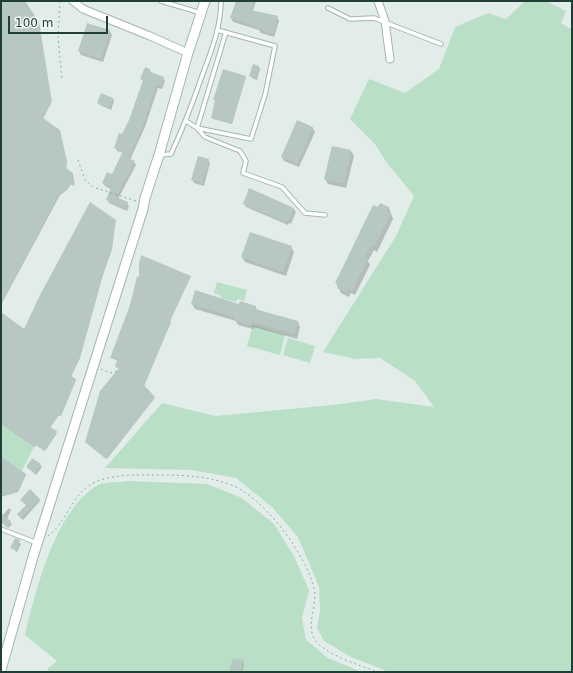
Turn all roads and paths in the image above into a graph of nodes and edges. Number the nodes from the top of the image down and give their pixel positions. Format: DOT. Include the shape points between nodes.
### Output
graph roads {
  1 [pos="60,1"];
  2 [pos="73,1"];
  3 [pos="161,1"];
  4 [pos="206,1"];
  5 [pos="221,1"];
  6 [pos="378,1"];
  7 [pos="328,8"];
  8 [pos="202,14"];
  9 [pos="385,21"];
  10 [pos="217,30"];
  11 [pos="226,32"];
  12 [pos="441,44"];
  13 [pos="188,54"];
  14 [pos="390,59"];
  15 [pos="62,80"];
  16 [pos="186,121"];
  17 [pos="197,128"];
  18 [pos="159,155"];
  19 [pos="78,160"];
  20 [pos="144,204"];
  21 [pos="325,215"];
  22 [pos="94,366"];
  23 [pos="117,371"];
  24 [pos="1,528"];
  25 [pos="38,543"];
  26 [pos="1,670"];
  27 [pos="377,672"];
  1 -- 15 [label="path" via="58,36"];
  2 -- 13 [label="street" via="83,9"];
  3 -- 8 [label="lane"];
  4 -- 8 [label="main road"];
  5 -- 10 [label="lane"];
  6 -- 9 [label="street"];
  7 -- 9 [label="lane" via="350,19 374,18"];
  8 -- 13 [label="main road"];
  9 -- 12 [label="lane"];
  9 -- 14 [label="street"];
  10 -- 11 [label="lane"];
  10 -- 16 [label="lane"];
  11 -- 17 [label="lane"];
  11 -- 17 [label="lane" via="275,46 265,96 251,139"];
  13 -- 18 [label="main road"];
  16 -- 17 [label="lane"];
  16 -- 18 [label="lane" via="171,154"];
  17 -- 21 [label="lane" via="205,137 240,151 246,161 243,173 282,186 305,213"];
  18 -- 20 [label="main road"];
  19 -- 20 [label="path" via="85,180 93,187"];
  20 -- 22 [label="main road"];
  22 -- 23 [label="path" via="110,373"];
  22 -- 25 [label="main road"];
  24 -- 25 [label="lane"];
  25 -- 26 [label="main road"];
  25 -- 27 [label="path" via="55,531 80,492 98,481 126,475 188,476 216,480 243,490 290,539 305,564 314,588 311,624 314,638 347,661"];
}
